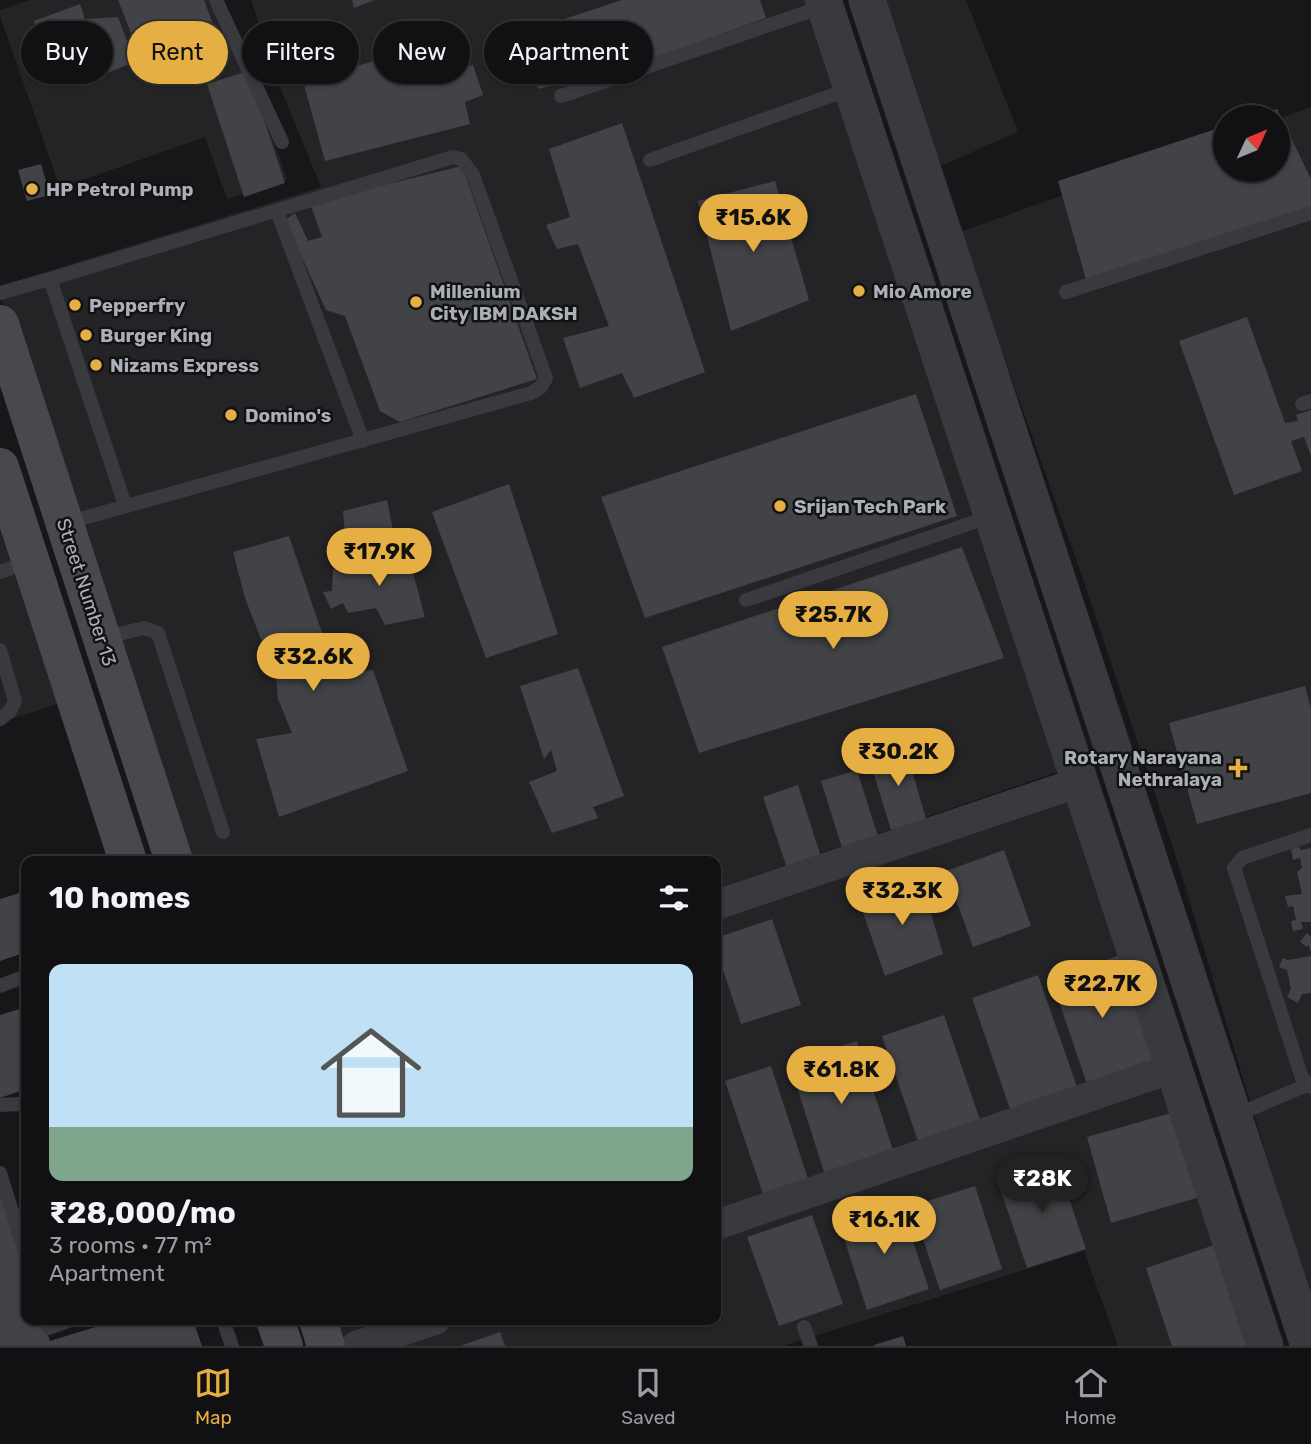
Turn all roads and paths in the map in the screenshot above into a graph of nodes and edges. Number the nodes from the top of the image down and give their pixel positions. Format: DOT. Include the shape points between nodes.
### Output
graph roads {
  1 [pos="216,0"];
  2 [pos="867,0"];
  3 [pos="824,3"];
  4 [pos="852,89"];
  5 [pos="561,96"];
  6 [pos="282,142"];
  7 [pos="650,160"];
  8 [pos="277,211"];
  9 [pos="1311,213"];
  10 [pos="50,279"];
  11 [pos="1066,292"];
  12 [pos="0,293"];
  13 [pos="0,324"];
  14 [pos="363,442"];
  15 [pos="0,467"];
  16 [pos="125,505"];
  17 [pos="992,516"];
  18 [pos="65,523"];
  19 [pos="15,567"];
  20 [pos="746,600"];
  21 [pos="102,638"];
  22 [pos="0,650"];
  23 [pos="1095,693"];
  24 [pos="1053,702"];
  25 [pos="0,719"];
  26 [pos="1080,782"];
  27 [pos="223,832"];
  28 [pos="1311,835"];
  29 [pos="126,856"];
  30 [pos="172,856"];
  31 [pos="721,903"];
  32 [pos="21,978"];
  33 [pos="0,986"];
  34 [pos="1173,1068"];
  35 [pos="1309,1086"];
  36 [pos="0,1105"];
  37 [pos="21,1105"];
  38 [pos="1234,1115"];
  39 [pos="0,1173"];
  40 [pos="721,1223"];
  41 [pos="21,1240"];
  42 [pos="225,1325"];
  43 [pos="277,1325"];
  44 [pos="320,1325"];
  45 [pos="420,1325"];
  46 [pos="804,1327"];
  47 [pos="232,1346"];
  48 [pos="284,1346"];
  49 [pos="326,1346"];
  50 [pos="356,1346"];
  51 [pos="811,1346"];
  52 [pos="1265,1346"];
  53 [pos="1309,1346"];
  1 -- 6 [label="lane"];
  2 -- 23 [label="street"];
  3 -- 4 [label="street"];
  3 -- 5 [label="lane"];
  4 -- 7 [label="lane"];
  4 -- 17 [label="street"];
  8 -- 10 [label="lane"];
  8 -- 14 [label="lane"];
  8 -- 14 [label="lane" via="453,157 461,159 473,175 546,378 531,393"];
  9 -- 11 [label="lane"];
  10 -- 12 [label="lane"];
  10 -- 16 [label="lane"];
  13 -- 18 [label="main road, Street Number 13"];
  14 -- 16 [label="lane"];
  15 -- 19 [label="main road"];
  16 -- 18 [label="lane"];
  17 -- 20 [label="lane"];
  17 -- 24 [label="street"];
  18 -- 21 [label="main road, Street Number 13"];
  19 -- 29 [label="main road"];
  21 -- 27 [label="lane" via="144,628 158,633"];
  21 -- 30 [label="main road, Street Number 13"];
  22 -- 25 [label="lane" via="15,701"];
  23 -- 24 [label="street"];
  23 -- 38 [label="street"];
  24 -- 26 [label="street"];
  26 -- 31 [label="street"];
  26 -- 34 [label="street"];
  28 -- 35 [label="lane" via="1242,858 1234,868"];
  32 -- 33 [label="lane"];
  34 -- 40 [label="street"];
  34 -- 52 [label="street"];
  35 -- 38 [label="lane"];
  36 -- 37 [label="lane"];
  38 -- 53 [label="street"];
  39 -- 41 [label="lane"];
  42 -- 47 [label="lane"];
  43 -- 48 [label="main road"];
  44 -- 49 [label="main road"];
  45 -- 50 [label="street"];
  46 -- 51 [label="lane"];
}
